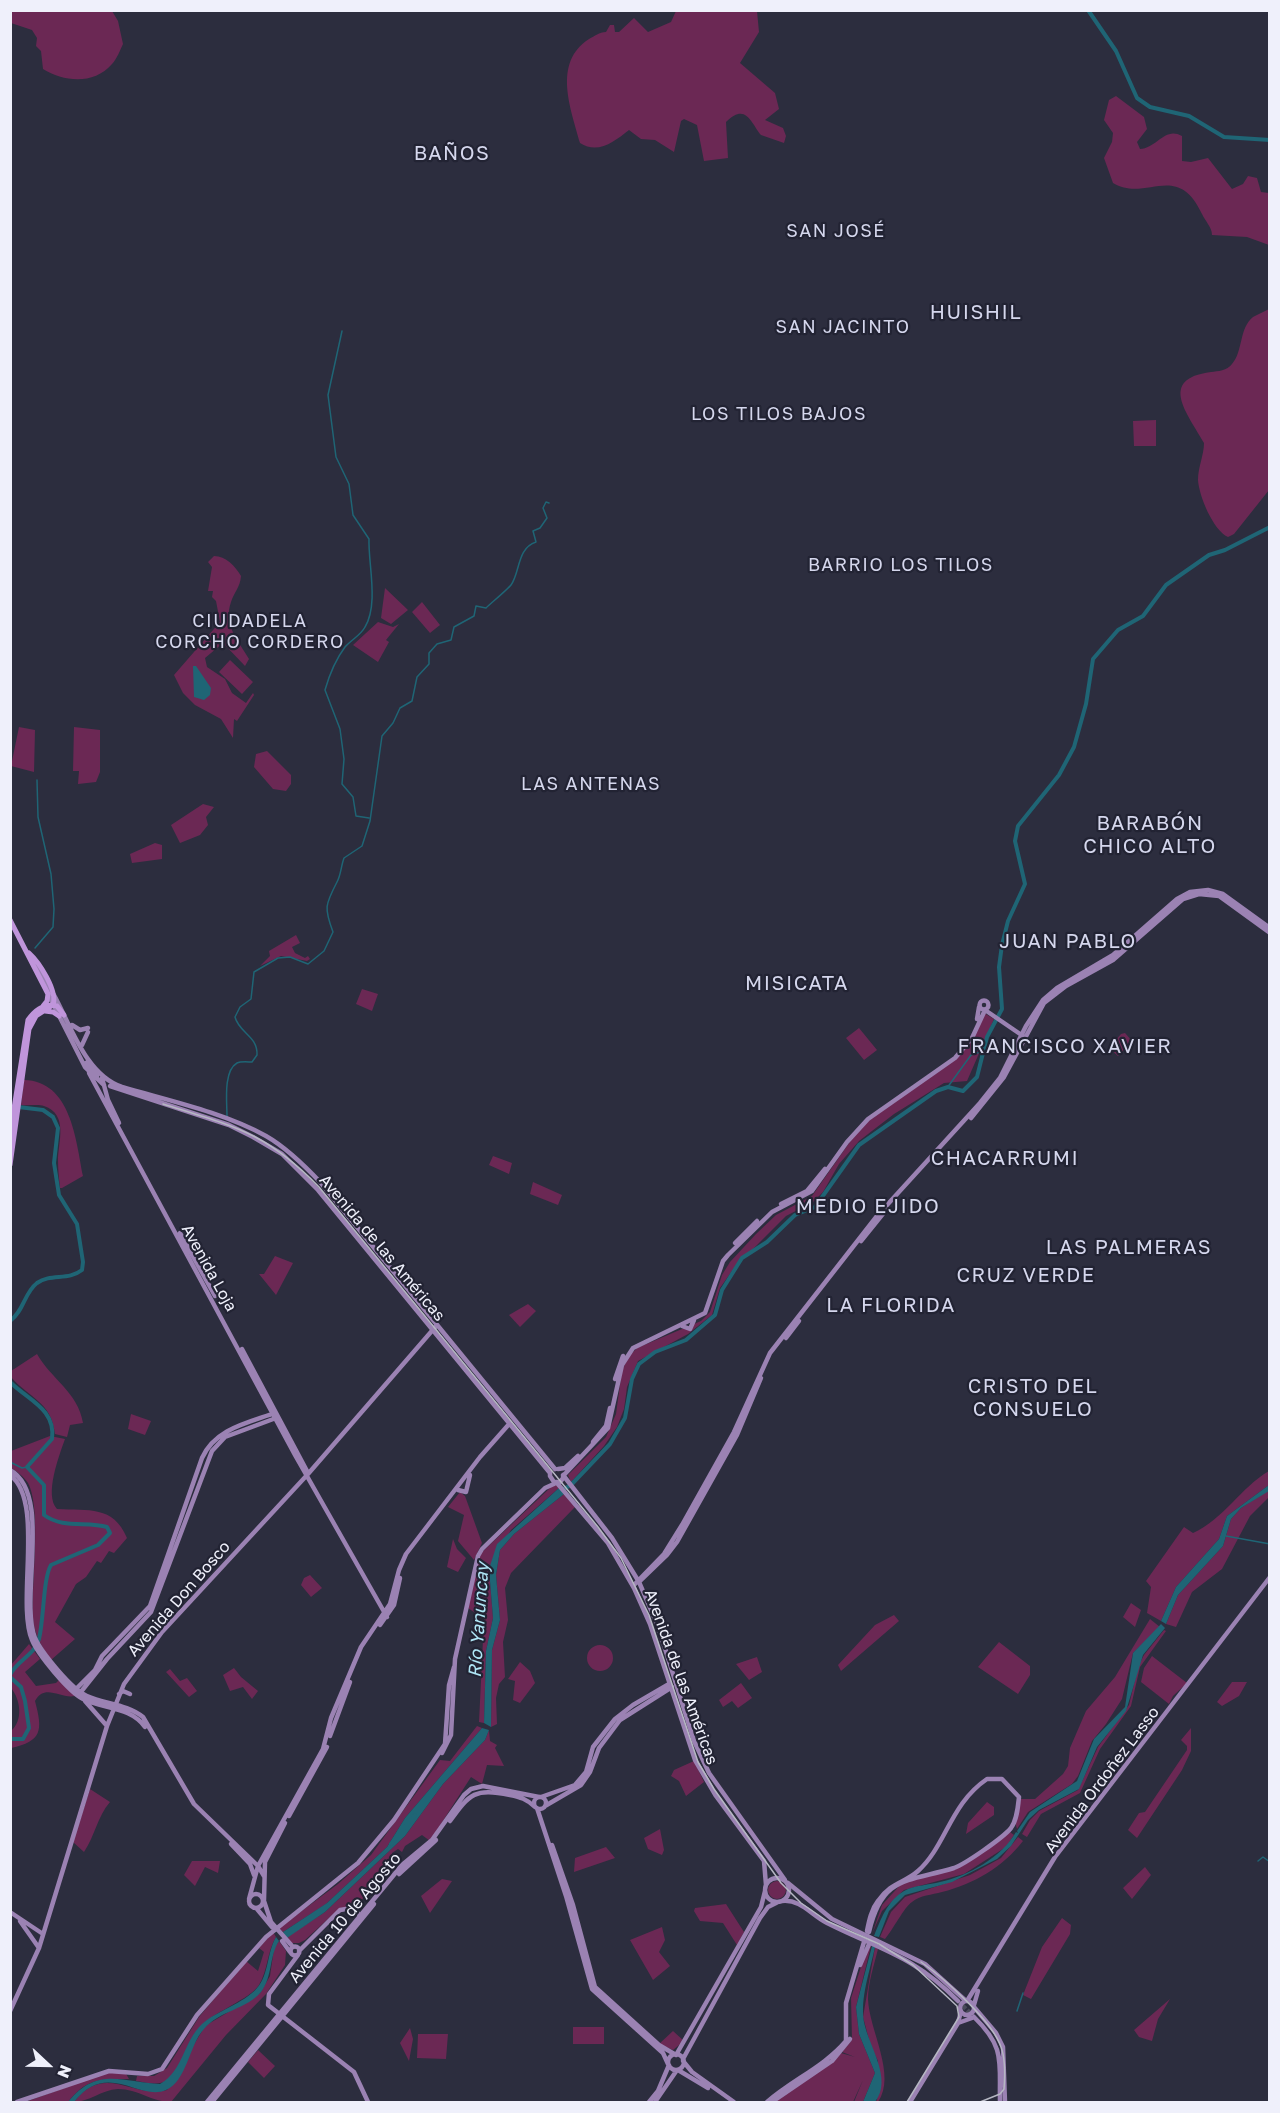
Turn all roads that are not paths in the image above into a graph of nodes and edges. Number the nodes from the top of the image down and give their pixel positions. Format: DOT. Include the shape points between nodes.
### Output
graph roads {
  1 [pos="10,920"];
  2 [pos="1269,930"];
  3 [pos="50,994"];
  4 [pos="53,1005"];
  5 [pos="984,1008"];
  6 [pos="41,1010"];
  7 [pos="62,1016"];
  8 [pos="70,1023"];
  9 [pos="1026,1026"];
  10 [pos="1015,1031"];
  11 [pos="1024,1036"];
  12 [pos="1019,1043"];
  13 [pos="83,1048"];
  14 [pos="79,1057"];
  15 [pos="89,1073"];
  16 [pos="99,1076"];
  17 [pos="110,1087"];
  18 [pos="108,1100"];
  19 [pos="164,1100"];
  20 [pos="16,1113"];
  21 [pos="228,1122"];
  22 [pos="10,1134"];
  23 [pos="10,1165"];
  24 [pos="437,1325"];
  25 [pos="434,1332"];
  26 [pos="276,1416"];
  27 [pos="510,1424"];
  28 [pos="556,1469"];
  29 [pos="10,1470"];
  30 [pos="308,1474"];
  31 [pos="10,1475"];
  32 [pos="550,1475"];
  33 [pos="564,1478"];
  34 [pos="558,1484"];
  35 [pos="546,1488"];
  36 [pos="570,1491"];
  37 [pos="595,1527"];
  38 [pos="604,1527"];
  39 [pos="1269,1579"];
  40 [pos="638,1581"];
  41 [pos="633,1586"];
  42 [pos="386,1615"];
  43 [pos="28,1629"];
  44 [pos="22,1633"];
  45 [pos="34,1640"];
  46 [pos="672,1686"];
  47 [pos="77,1692"];
  48 [pos="119,1694"];
  49 [pos="130,1694"];
  50 [pos="83,1699"];
  51 [pos="114,1707"];
  52 [pos="107,1726"];
  53 [pos="518,1794"];
  54 [pos="540,1797"];
  55 [pos="536,1807"];
  56 [pos="544,1807"];
  57 [pos="547,1831"];
  58 [pos="258,1866"];
  59 [pos="922,1866"];
  60 [pos="930,1872"];
  61 [pos="923,1874"];
  62 [pos="254,1878"];
  63 [pos="264,1879"];
  64 [pos="785,1880"];
  65 [pos="766,1888"];
  66 [pos="249,1899"];
  67 [pos="880,1899"];
  68 [pos="264,1901"];
  69 [pos="780,1901"];
  70 [pos="257,1908"];
  71 [pos="10,1912"];
  72 [pos="16,1916"];
  73 [pos="362,1917"];
  74 [pos="270,1922"];
  75 [pos="283,1923"];
  76 [pos="276,1931"];
  77 [pos="43,1934"];
  78 [pos="266,1937"];
  79 [pos="867,1938"];
  80 [pos="308,1939"];
  81 [pos="39,1948"];
  82 [pos="292,1950"];
  83 [pos="298,1953"];
  84 [pos="923,1966"];
  85 [pos="285,1974"];
  86 [pos="593,1988"];
  87 [pos="978,1989"];
  88 [pos="958,1993"];
  89 [pos="966,1999"];
  90 [pos="974,2006"];
  91 [pos="960,2010"];
  92 [pos="10,2011"];
  93 [pos="971,2016"];
  94 [pos="280,2018"];
  95 [pos="958,2023"];
  96 [pos="676,2055"];
  97 [pos="683,2060"];
  98 [pos="668,2064"];
  99 [pos="677,2070"];
  100 [pos="1005,2092"];
  101 [pos="1004,2102"];
  102 [pos="17,2103"];
  103 [pos="207,2103"];
  104 [pos="212,2103"];
  105 [pos="366,2103"];
  106 [pos="649,2103"];
  107 [pos="655,2103"];
  108 [pos="729,2103"];
  109 [pos="734,2103"];
  110 [pos="767,2103"];
  111 [pos="772,2103"];
  112 [pos="910,2103"];
  1 -- 3 [label="highway, Avenida de las Américas"];
  2 -- 9 [label="main road" via="1223,894 1208,890 1190,892 1113,956 1049,994"];
  2 -- 11 [label="main road" via="1219,896 1189,896 1113,960 1051,997"];
  3 -- 4 [label="highway"];
  3 -- 6 [label="highway"];
  3 -- 7 [label="main road, Avenida de las Américas"];
  4 -- 6 [label="highway"];
  4 -- 7 [label="highway"];
  5 -- 10 [label="main road"];
  5 -- 28 [label="main road" via="954,1056 857,1124 811,1187 770,1210 726,1253 703,1312 641,1340 627,1351 619,1361 603,1432 567,1466"];
  5 -- 33 [label="main road" via="972,1038 955,1058 864,1122 812,1191 772,1212 728,1255 708,1309 694,1320 633,1347 624,1359 608,1428"];
  6 -- 7 [label="highway"];
  6 -- 20 [label="highway" via="31,1015 25,1028"];
  7 -- 8 [label="main road, Avenida de las Américas"];
  7 -- 14 [label="main road, Avenida de las Américas"];
  8 -- 13 [label="main road, Avenida de las Américas"];
  8 -- 13 [label="main road" via="88,1030"];
  9 -- 10 [label="main road"];
  9 -- 11 [label="main road"];
  10 -- 11 [label="main road"];
  10 -- 12 [label="main road"];
  11 -- 12 [label="main road"];
  11 -- 40 [label="main road" via="1004,1077 986,1102 879,1219 770,1358 737,1435 677,1542"];
  12 -- 40 [label="main road" via="1000,1078 980,1103 877,1216 770,1353 734,1432 682,1525 664,1554"];
  13 -- 16 [label="main road, Avenida de las Américas"];
  14 -- 15 [label="main road, Avenida de las Américas"];
  14 -- 16 [label="main road"];
  15 -- 17 [label="main road, Avenida de las Américas"];
  15 -- 26 [label="main road, Avenida Loja"];
  16 -- 17 [label="main road, Avenida Loja"];
  16 -- 19 [label="main road, Avenida de las Américas" via="114,1085"];
  17 -- 18 [label="main road"];
  17 -- 18 [label="main road, Avenida Loja"];
  17 -- 19 [label="main road, Avenida de las Américas"];
  17 -- 21 [label="main road, Avenida de las Américas"];
  18 -- 26 [label="main road, Avenida Loja"];
  19 -- 21 [label="main road, Avenida de las Américas"];
  20 -- 22 [label="highway"];
  20 -- 23 [label="highway"];
  21 -- 24 [label="main road, Avenida de las Américas" via="266,1136 311,1173"];
  21 -- 25 [label="main road, Avenida de las Américas" via="266,1143 301,1172"];
  24 -- 25 [label="main road, Avenida Don Bosco"];
  24 -- 28 [label="main road, Avenida de las Américas"];
  25 -- 27 [label="main road, Avenida de las Américas"];
  25 -- 30 [label="main road, Avenida Don Bosco"];
  26 -- 30 [label="main road, Avenida Loja"];
  26 -- 47 [label="main road" via="225,1437 212,1451 153,1608"];
  27 -- 32 [label="main road, Avenida de las Américas"];
  27 -- 42 [label="main road" via="409,1556 401,1571 396,1598"];
  27 -- 42 [label="main road" via="406,1554"];
  28 -- 32 [label="main road"];
  28 -- 33 [label="main road, Avenida de las Américas"];
  29 -- 45 [label="main road" via="24,1481 28,1495 34,1550"];
  30 -- 42 [label="main road, Avenida Loja"];
  30 -- 48 [label="main road, Avenida Don Bosco" via="155,1640"];
  31 -- 43 [label="main road" via="24,1496"];
  32 -- 34 [label="main road, Avenida de las Américas"];
  32 -- 35 [label="main road"];
  33 -- 34 [label="main road"];
  33 -- 36 [label="main road, Avenida de las Américas"];
  34 -- 35 [label="main road"];
  34 -- 36 [label="main road, Avenida de las Américas"];
  35 -- 75 [label="main road" via="477,1556 449,1685 446,1737 437,1759 370,1851"];
  36 -- 37 [label="main road, Avenida de las Américas"];
  36 -- 38 [label="main road, Avenida de las Américas"];
  37 -- 38 [label="main road"];
  37 -- 41 [label="main road, Avenida de las Américas"];
  38 -- 40 [label="main road, Avenida de las Américas"];
  39 -- 87 [label="main road, Avenida Ordoñez Lasso" via="1064,1848"];
  40 -- 41 [label="main road"];
  40 -- 46 [label="main road, Avenida de las Américas" via="658,1626"];
  41 -- 46 [label="main road, Avenida de las Américas"];
  42 -- 58 [label="main road" via="363,1644 331,1718 323,1749"];
  42 -- 63 [label="main road" via="365,1646 325,1751 266,1858"];
  43 -- 44 [label="main road"];
  43 -- 45 [label="main road"];
  45 -- 47 [label="main road"];
  46 -- 54 [label="main road" via="633,1705 612,1723 593,1747 579,1782 566,1791"];
  46 -- 56 [label="main road" via="620,1720 599,1748 585,1780"];
  46 -- 64 [label="main road, Avenida de las Américas" via="719,1791"];
  46 -- 65 [label="main road, Avenida de las Américas" via="695,1760 764,1861"];
  47 -- 50 [label="main road"];
  47 -- 51 [label="main road"];
  48 -- 49 [label="main road"];
  48 -- 51 [label="main road, Avenida Don Bosco"];
  50 -- 51 [label="main road"];
  50 -- 52 [label="main road"];
  51 -- 52 [label="main road, Avenida Don Bosco"];
  51 -- 58 [label="main road" via="143,1717 194,1804"];
  51 -- 62 [label="main road" via="141,1721 190,1802 250,1864"];
  52 -- 77 [label="main road, Avenida Don Bosco"];
  53 -- 54 [label="main road, Avenida 10 de Agosto"];
  53 -- 55 [label="main road"];
  53 -- 73 [label="main road, Avenida 10 de Agosto" via="483,1786 467,1792 432,1840 402,1865"];
  54 -- 55 [label="main road" via="534,1802"];
  54 -- 56 [label="main road" via="546,1801"];
  55 -- 56 [label="main road"];
  55 -- 57 [label="main road"];
  56 -- 57 [label="main road"];
  57 -- 86 [label="main road"];
  58 -- 62 [label="main road"];
  58 -- 63 [label="main road"];
  59 -- 60 [label="main road"];
  59 -- 60 [label="main road" via="952,1815 983,1782 999,1777 1019,1797 1014,1822 1007,1832 956,1867"];
  59 -- 61 [label="main road"];
  59 -- 67 [label="main road" via="898,1881"];
  60 -- 61 [label="main road"];
  61 -- 67 [label="main road" via="898,1884"];
  62 -- 66 [label="main road"];
  63 -- 68 [label="main road"];
  64 -- 65 [label="main road" via="773,1878"];
  64 -- 69 [label="main road" via="789,1892"];
  64 -- 79 [label="main road, Avenida de las Américas" via="819,1911"];
  65 -- 69 [label="main road" via="770,1899"];
  65 -- 96 [label="main road" via="761,1907"];
  66 -- 68 [label="main road" via="256,1894"];
  66 -- 70 [label="main road" via="251,1906"];
  67 -- 79 [label="main road"];
  67 -- 79 [label="main road"];
  68 -- 70 [label="main road"];
  68 -- 74 [label="main road"];
  69 -- 79 [label="main road, Avenida de las Américas" via="799,1904 825,1922"];
  69 -- 97 [label="main road" via="761,1915"];
  70 -- 74 [label="main road"];
  71 -- 72 [label="main road"];
  72 -- 77 [label="main road"];
  72 -- 81 [label="main road"];
  73 -- 80 [label="main road" via="352,1908 344,1908"];
  73 -- 94 [label="main road, Avenida 10 de Agosto"];
  74 -- 75 [label="main road"];
  74 -- 76 [label="main road"];
  74 -- 78 [label="main road"];
  75 -- 76 [label="main road"];
  76 -- 78 [label="main road"];
  76 -- 82 [label="main road"];
  77 -- 81 [label="main road, Avenida Don Bosco"];
  78 -- 102 [label="main road" via="197,2015 160,2070 148,2074 109,2071"];
  79 -- 84 [label="main road, Avenida de las Américas"];
  79 -- 110 [label="main road" via="846,2002 846,2041 827,2060"];
  79 -- 111 [label="main road" via="849,2003 849,2041 832,2061"];
  80 -- 82 [label="main road"];
  80 -- 83 [label="main road"];
  81 -- 92 [label="main road, Avenida Don Bosco"];
  82 -- 83 [label="main road" via="294,1956"];
  82 -- 85 [label="main road"];
  83 -- 85 [label="main road"];
  84 -- 88 [label="main road, Avenida de las Américas"];
  84 -- 89 [label="main road, Avenida de las Américas"];
  84 -- 91 [label="main road, Avenida de las Américas"];
  85 -- 94 [label="main road" via="267,2000"];
  86 -- 96 [label="main road"];
  86 -- 98 [label="main road" via="663,2053"];
  87 -- 89 [label="main road, Avenida Ordoñez Lasso"];
  87 -- 90 [label="main road, Avenida Ordoñez Lasso"];
  88 -- 89 [label="main road, Avenida de las Américas"];
  88 -- 89 [label="main road"];
  89 -- 90 [label="main road"];
  89 -- 91 [label="main road, Avenida Ordoñez Lasso"];
  90 -- 93 [label="main road"];
  90 -- 100 [label="main road" via="999,2037 1008,2058"];
  91 -- 93 [label="main road, Avenida de las Américas"];
  91 -- 95 [label="main road"];
  93 -- 95 [label="main road"];
  93 -- 100 [label="main road" via="995,2035 1001,2048"];
  93 -- 101 [label="main road" via="996,2042"];
  94 -- 103 [label="main road, Avenida 10 de Agosto"];
  94 -- 104 [label="main road, Avenida 10 de Agosto"];
  94 -- 105 [label="main road" via="352,2074"];
  95 -- 112 [label="main road"];
  96 -- 97 [label="main road"];
  96 -- 98 [label="main road" via="670,2057"];
  97 -- 99 [label="main road"];
  97 -- 109 [label="main road" via="692,2072"];
  98 -- 99 [label="main road"];
  98 -- 106 [label="main road"];
  99 -- 107 [label="main road"];
  99 -- 108 [label="main road"];
  100 -- 101 [label="main road"];
}
